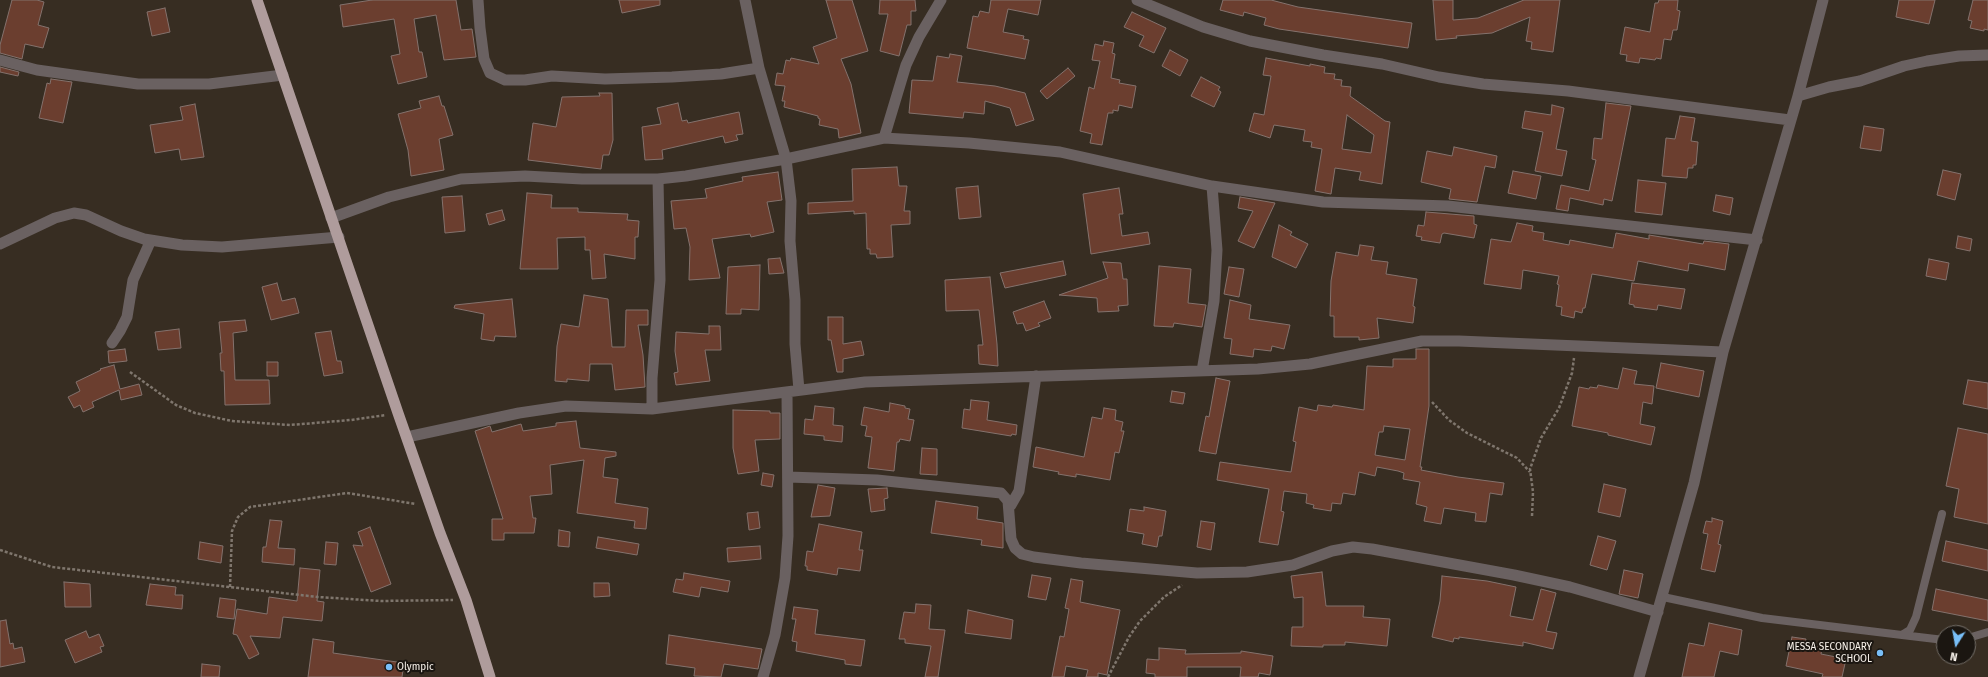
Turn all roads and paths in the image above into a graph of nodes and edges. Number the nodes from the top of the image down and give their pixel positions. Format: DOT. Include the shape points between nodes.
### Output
graph roads {
  1 [pos="257,0"];
  2 [pos="478,0"];
  3 [pos="745,0"];
  4 [pos="941,0"];
  5 [pos="1137,0"];
  6 [pos="1823,0"];
  7 [pos="1988,55"];
  8 [pos="0,60"];
  9 [pos="759,68"];
  10 [pos="283,75"];
  11 [pos="1798,96"];
  12 [pos="1790,120"];
  13 [pos="884,138"];
  14 [pos="786,159"];
  15 [pos="658,179"];
  16 [pos="1212,186"];
  17 [pos="331,218"];
  18 [pos="339,237"];
  19 [pos="151,240"];
  20 [pos="1757,240"];
  21 [pos="0,244"];
  22 [pos="112,344"];
  23 [pos="1576,345"];
  24 [pos="1723,352"];
  25 [pos="1202,371"];
  26 [pos="130,372"];
  27 [pos="1036,376"];
  28 [pos="799,390"];
  29 [pos="787,392"];
  30 [pos="1432,402"];
  31 [pos="652,409"];
  32 [pos="398,413"];
  33 [pos="407,437"];
  34 [pos="1530,473"];
  35 [pos="788,477"];
  36 [pos="1008,501"];
  37 [pos="431,506"];
  38 [pos="1942,514"];
  39 [pos="1532,516"];
  40 [pos="0,550"];
  41 [pos="1197,574"];
  42 [pos="230,587"];
  43 [pos="1663,596"];
  44 [pos="466,600"];
  45 [pos="1658,612"];
  46 [pos="1988,632"];
  47 [pos="1902,636"];
  48 [pos="1976,636"];
  49 [pos="1936,639"];
  50 [pos="490,677"];
  51 [pos="763,677"];
  52 [pos="1108,677"];
  53 [pos="1639,677"];
  1 -- 10 [label="highway"];
  2 -- 9 [label="street" via="484,59 490,74 505,80 552,76 605,79 672,78"];
  3 -- 9 [label="street"];
  4 -- 13 [label="street" via="906,65"];
  5 -- 12 [label="street" via="1203,27 1250,41 1382,64 1439,77"];
  6 -- 11 [label="street"];
  7 -- 11 [label="street" via="1927,61"];
  8 -- 10 [label="street" via="37,70 138,84 209,84"];
  9 -- 14 [label="street"];
  10 -- 17 [label="highway"];
  11 -- 12 [label="street"];
  12 -- 20 [label="street"];
  13 -- 14 [label="street"];
  13 -- 16 [label="street" via="1060,152"];
  14 -- 15 [label="street"];
  14 -- 28 [label="street" via="791,201 790,241"];
  15 -- 17 [label="street" via="525,176 461,179 389,198"];
  15 -- 31 [label="street" via="660,280"];
  16 -- 20 [label="street" via="1323,202 1448,206"];
  16 -- 25 [label="street" via="1217,250 1214,301"];
  17 -- 18 [label="highway"];
  18 -- 19 [label="street" via="222,247"];
  18 -- 32 [label="highway"];
  19 -- 21 [label="street" via="121,231 86,215 74,213 55,218"];
  19 -- 22 [label="street" via="134,280 126,317"];
  20 -- 24 [label="street"];
  23 -- 24 [label="street"];
  23 -- 25 [label="street" via="1422,341 1310,364"];
  23 -- 34 [label="path" via="1572,373 1559,408 1541,438"];
  24 -- 43 [label="street" via="1694,483"];
  25 -- 27 [label="street"];
  26 -- 32 [label="path" via="176,405 195,413 232,421 290,426"];
  27 -- 28 [label="street" via="865,382"];
  27 -- 36 [label="street" via="1019,491 1011,505"];
  28 -- 29 [label="street"];
  29 -- 31 [label="street"];
  29 -- 35 [label="street"];
  30 -- 34 [label="path" via="1449,420 1467,433 1517,458"];
  31 -- 33 [label="street" via="566,406 519,413"];
  32 -- 33 [label="highway"];
  33 -- 37 [label="highway"];
  34 -- 39 [label="path" via="1533,492"];
  35 -- 36 [label="street" via="877,480 991,491 1001,493"];
  35 -- 51 [label="street" via="785,578 775,635"];
  36 -- 41 [label="street" via="1011,539 1015,548 1022,554 1082,563"];
  37 -- 42 [label="path" via="347,493 250,508 238,517 232,530"];
  37 -- 44 [label="highway"];
  38 -- 47 [label="lane" via="1916,617 1910,630"];
  40 -- 42 [label="path" via="52,567"];
  41 -- 45 [label="street" via="1247,572 1293,565 1353,547 1372,548 1570,587"];
  41 -- 52 [label="path" via="1164,598 1140,621"];
  42 -- 44 [label="path" via="382,601"];
  43 -- 45 [label="street"];
  43 -- 47 [label="lane" via="1762,618"];
  44 -- 50 [label="highway"];
  45 -- 53 [label="street"];
  46 -- 48 [label="lane"];
  47 -- 49 [label="lane"];
}
